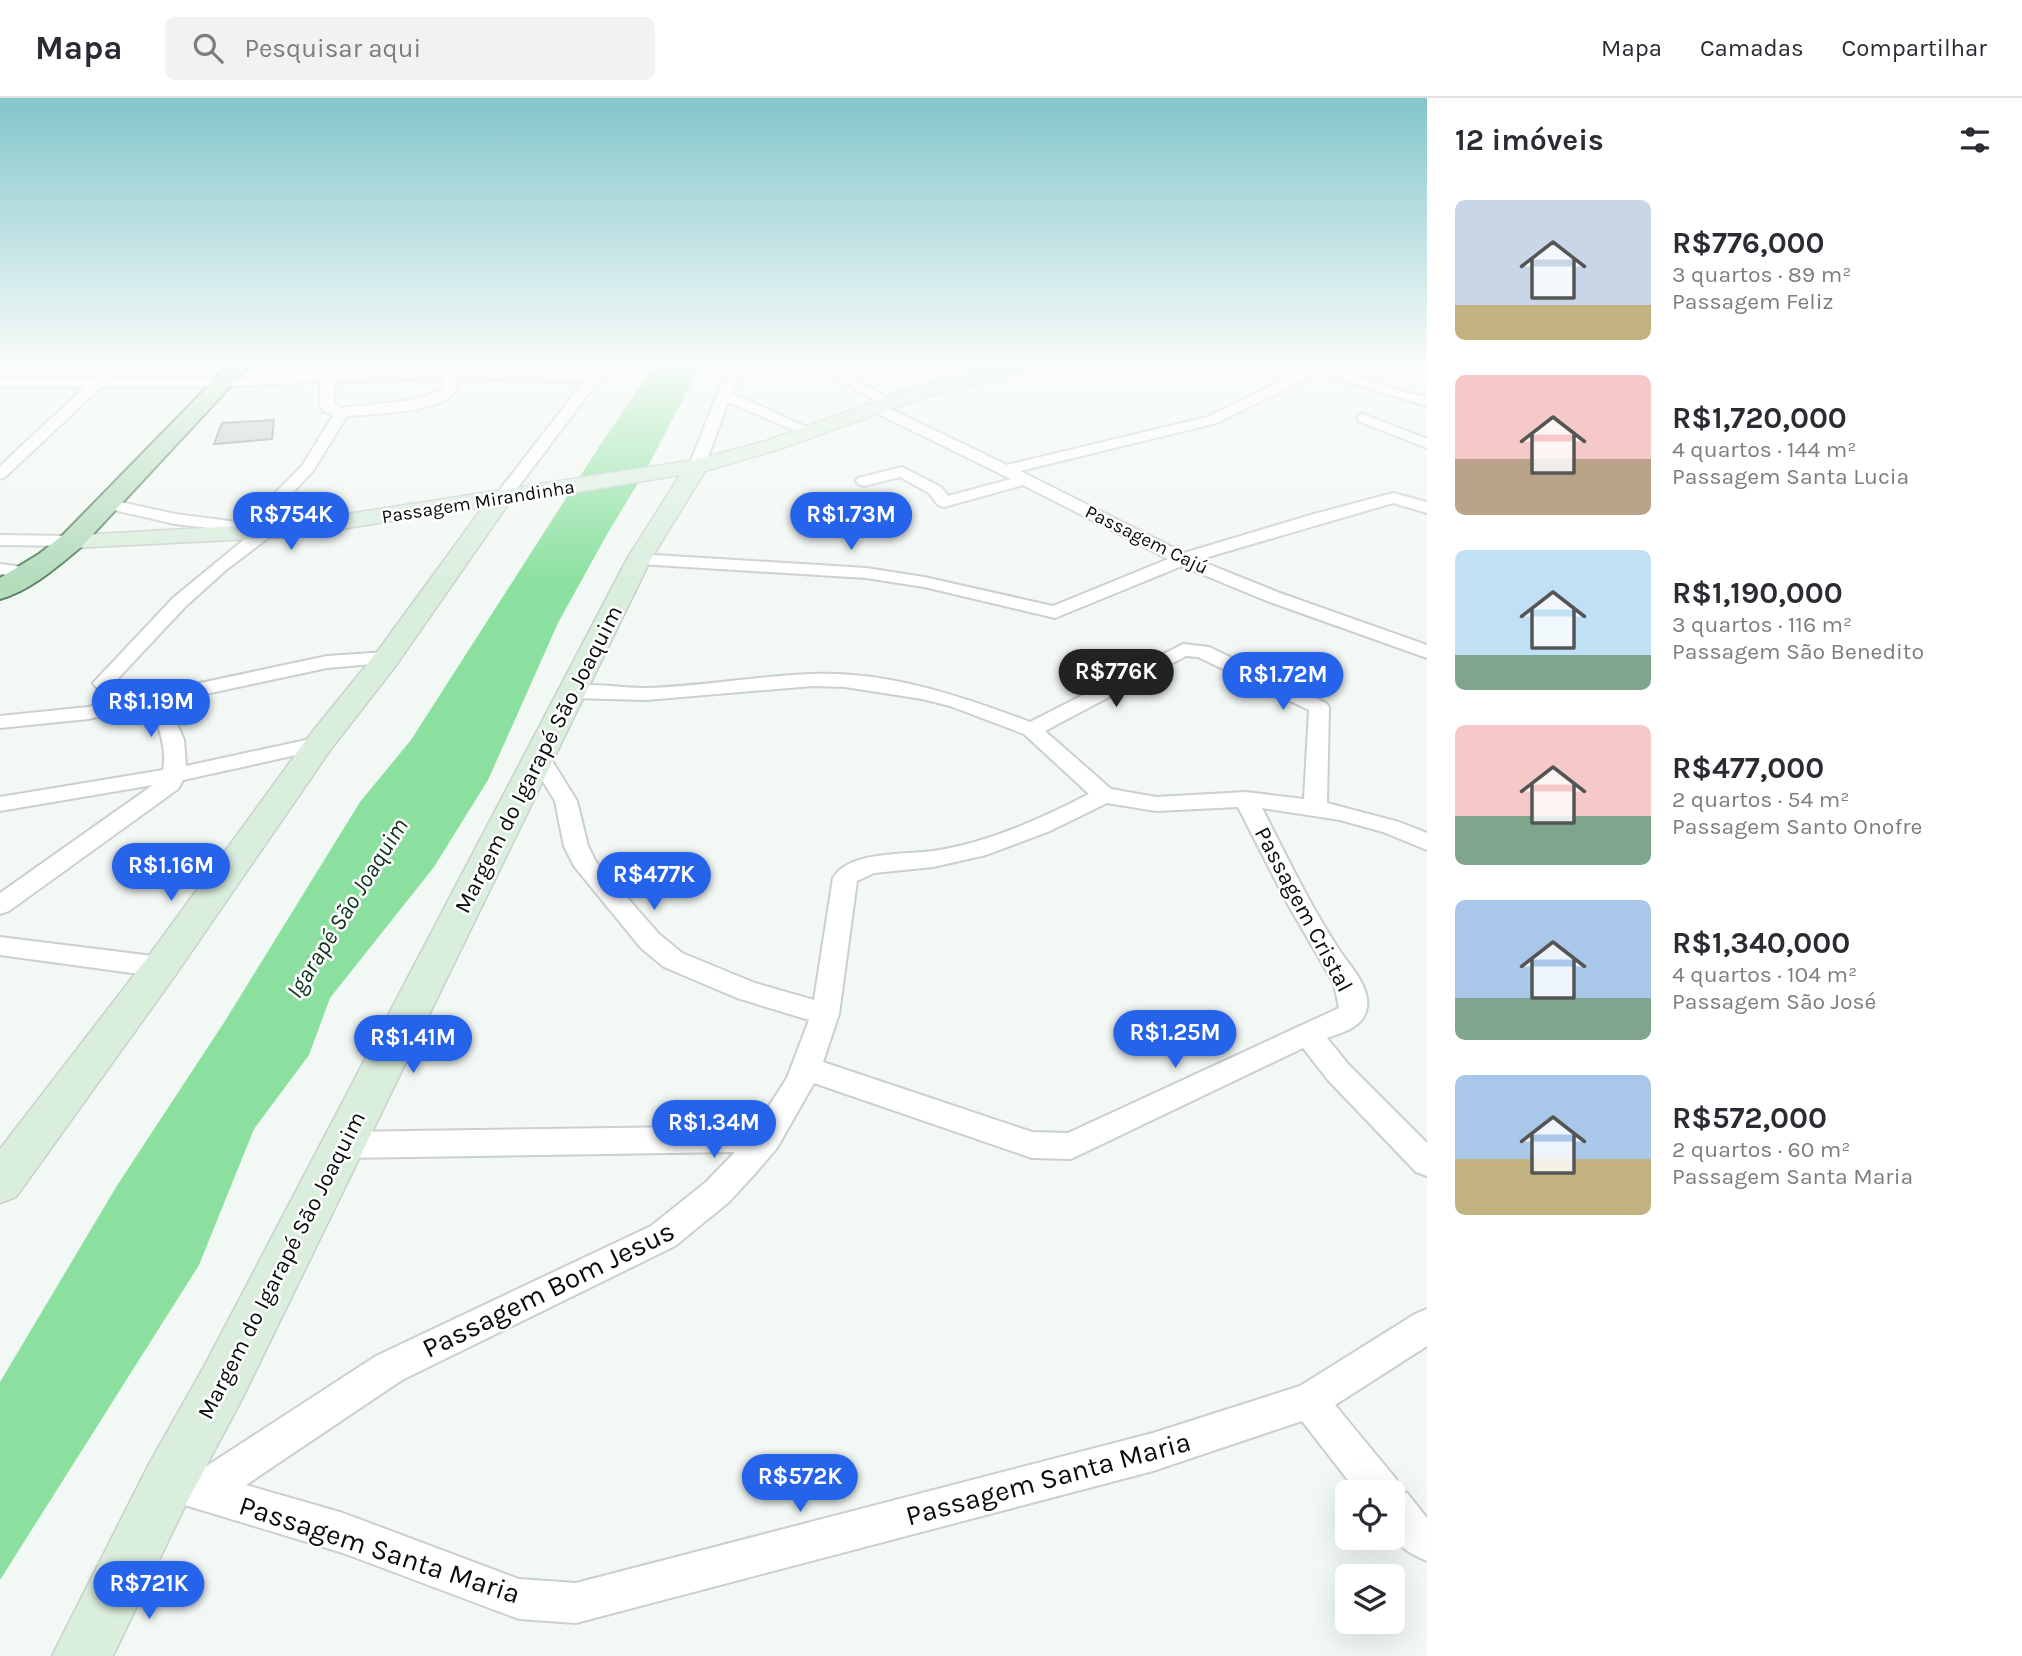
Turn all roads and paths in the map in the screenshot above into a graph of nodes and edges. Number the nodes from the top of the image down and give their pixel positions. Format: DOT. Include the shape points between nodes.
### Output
graph roads {
  1 [pos="40,436"];
  2 [pos="172,436"];
  3 [pos="328,436"];
  4 [pos="549,436"];
  5 [pos="705,436"];
  6 [pos="797,436"];
  7 [pos="942,436"];
  8 [pos="1148,436"];
  9 [pos="1407,436"];
  10 [pos="1427,444"];
  11 [pos="690,467"];
  12 [pos="1007,469"];
  13 [pos="0,474"];
  14 [pos="1027,479"];
  15 [pos="864,481"];
  16 [pos="503,496"];
  17 [pos="107,504"];
  18 [pos="1427,508"];
  19 [pos="257,529"];
  20 [pos="0,540"];
  21 [pos="72,541"];
  22 [pos="639,559"];
  23 [pos="1183,559"];
  24 [pos="0,569"];
  25 [pos="30,573"];
  26 [pos="0,590"];
  27 [pos="1427,652"];
  28 [pos="387,658"];
  29 [pos="103,683"];
  30 [pos="574,692"];
  31 [pos="155,697"];
  32 [pos="0,722"];
  33 [pos="1031,730"];
  34 [pos="320,743"];
  35 [pos="538,756"];
  36 [pos="174,775"];
  37 [pos="1104,795"];
  38 [pos="1246,799"];
  39 [pos="0,804"];
  40 [pos="1315,808"];
  41 [pos="1426,839"];
  42 [pos="0,905"];
  43 [pos="0,946"];
  44 [pos="161,967"];
  45 [pos="825,1014"];
  46 [pos="1307,1033"];
  47 [pos="808,1069"];
  48 [pos="766,1139"];
  49 [pos="342,1145"];
  50 [pos="1427,1163"];
  51 [pos="4,1173"];
  52 [pos="1427,1326"];
  53 [pos="1309,1401"];
  54 [pos="1372,1480"];
  55 [pos="185,1487"];
  56 [pos="1405,1521"];
  57 [pos="1427,1541"];
  58 [pos="121,1581"];
  59 [pos="82,1656"];
  60 [pos="115,1656"];
  1 -- 13 [label="street"];
  2 -- 17 [label="main road"];
  3 -- 19 [label="street" via="308,468"];
  4 -- 16 [label="street"];
  5 -- 11 [label="street"];
  6 -- 11 [label="street, Passagem Mirandinha"];
  7 -- 12 [label="street, Passagem Cajú"];
  8 -- 12 [label="street"];
  9 -- 10 [label="street"];
  11 -- 16 [label="street, Passagem Mirandinha"];
  11 -- 22 [label="street, Margem do Igarapé São Joaquim"];
  12 -- 14 [label="street, Passagem Cajú"];
  14 -- 15 [label="street" via="944,502 935,490 902,472"];
  14 -- 23 [label="street, Passagem Cajú"];
  16 -- 19 [label="street, Passagem Mirandinha" via="338,524"];
  16 -- 28 [label="street"];
  17 -- 19 [label="street" via="175,519"];
  17 -- 21 [label="main road"];
  18 -- 23 [label="street" via="1393,498"];
  19 -- 21 [label="street, Passagem Mirandinha"];
  19 -- 29 [label="street" via="203,578"];
  20 -- 21 [label="street"];
  21 -- 25 [label="main road"];
  22 -- 23 [label="street" via="866,573 1048,611 1061,610"];
  22 -- 30 [label="street, Margem do Igarapé São Joaquim"];
  23 -- 27 [label="street, Passagem Cajú"];
  24 -- 25 [label="street"];
  25 -- 26 [label="main road"];
  28 -- 31 [label="street" via="327,662"];
  28 -- 34 [label="street"];
  30 -- 33 [label="street" via="646,694 773,682 845,681 923,692"];
  30 -- 35 [label="street, Margem do Igarapé São Joaquim"];
  31 -- 32 [label="street" via="66,717"];
  31 -- 36 [label="street" via="175,746"];
  33 -- 37 [label="street"];
  33 -- 40 [label="street" via="1183,650 1202,651 1320,707"];
  34 -- 36 [label="street"];
  34 -- 44 [label="street"];
  35 -- 45 [label="street" via="566,801 576,846 586,866 650,941 673,960 747,992"];
  35 -- 49 [label="street, Margem do Igarapé São Joaquim"];
  36 -- 39 [label="street"];
  36 -- 42 [label="street" via="157,795"];
  37 -- 38 [label="street" via="1156,804"];
  37 -- 45 [label="street, Passagem Bom Jesus" via="996,846 849,873"];
  38 -- 40 [label="street"];
  38 -- 46 [label="street, Passagem Cristal" via="1353,999 1348,1018"];
  40 -- 41 [label="street"];
  43 -- 44 [label="street"];
  44 -- 51 [label="street"];
  45 -- 47 [label="street, Passagem Bom Jesus"];
  46 -- 47 [label="street, Passagem Cristal" via="1071,1146 1032,1145"];
  46 -- 50 [label="street" via="1338,1072"];
  47 -- 48 [label="street, Passagem Bom Jesus"];
  48 -- 49 [label="street"];
  48 -- 55 [label="street, Passagem Bom Jesus" via="729,1183 663,1236 389,1368"];
  49 -- 55 [label="street, Margem do Igarapé São Joaquim" via="224,1381"];
  52 -- 53 [label="street, Passagem Santa Maria"];
  53 -- 54 [label="street"];
  53 -- 55 [label="street, Passagem Santa Maria" via="1153,1452 576,1603 519,1599 343,1533"];
  55 -- 58 [label="street, Margem do Igarapé São Joaquim"];
  56 -- 57 [label="street"];
  58 -- 59 [label="street, Margem do Igarapé São Joaquim"];
  58 -- 60 [label="street"];
}
